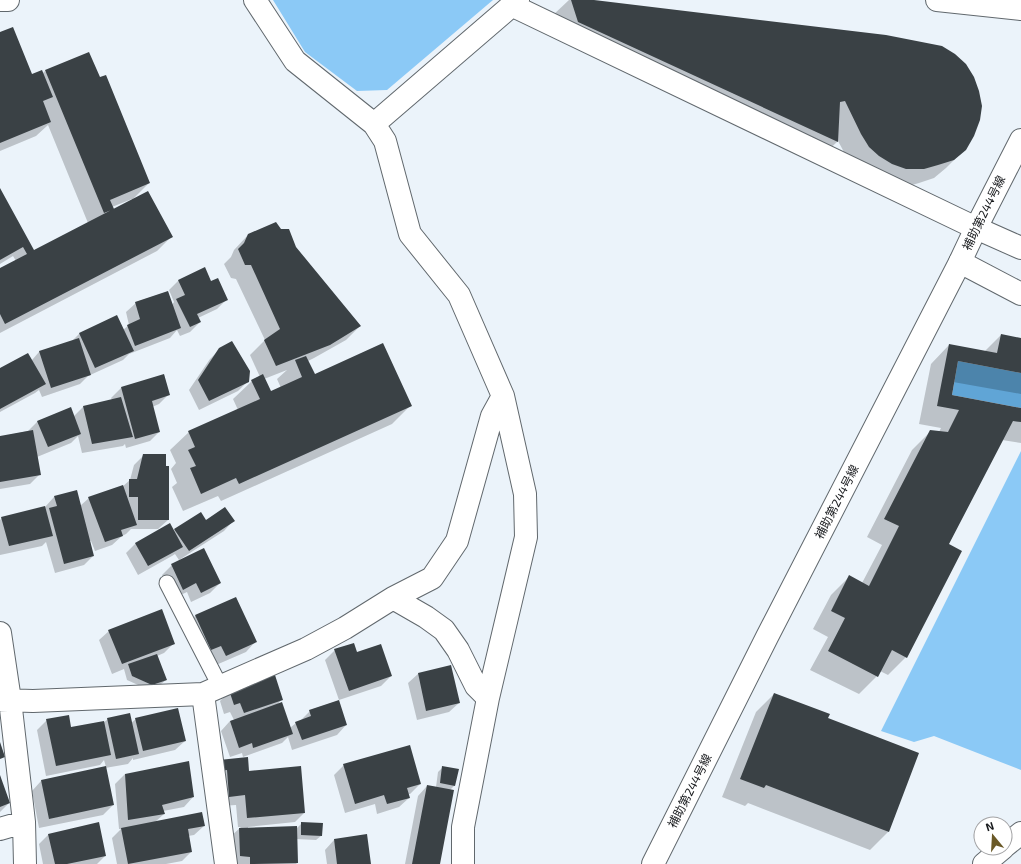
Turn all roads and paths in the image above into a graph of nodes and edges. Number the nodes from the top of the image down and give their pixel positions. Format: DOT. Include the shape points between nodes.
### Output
graph roads {
  1 [pos="0,0"];
  2 [pos="8,0"];
  3 [pos="255,0"];
  4 [pos="937,0"];
  5 [pos="515,3"];
  6 [pos="1021,9"];
  7 [pos="374,124"];
  8 [pos="1021,140"];
  9 [pos="976,228"];
  10 [pos="1021,248"];
  11 [pos="960,262"];
  12 [pos="1021,294"];
  13 [pos="503,396"];
  14 [pos="167,583"];
  15 [pos="393,598"];
  16 [pos="0,633"];
  17 [pos="212,690"];
  18 [pos="488,698"];
  19 [pos="5,700"];
  20 [pos="24,822"];
  21 [pos="0,829"];
  22 [pos="1021,833"];
  23 [pos="1013,840"];
  24 [pos="993,856"];
  25 [pos="25,864"];
  26 [pos="226,864"];
  27 [pos="464,864"];
  28 [pos="653,864"];
  29 [pos="984,864"];
  1 -- 2 [label="street"];
  3 -- 7 [label="street" via="294,61"];
  4 -- 6 [label="street"];
  5 -- 7 [label="street"];
  5 -- 9 [label="street"];
  7 -- 13 [label="street" via="385,141 410,234 459,295"];
  8 -- 9 [label="street, 補助第244号線"];
  9 -- 10 [label="street"];
  9 -- 11 [label="street, 補助第244号線"];
  11 -- 12 [label="street"];
  11 -- 28 [label="street, 補助第244号線"];
  13 -- 15 [label="street" via="492,416 457,541 432,578"];
  13 -- 18 [label="street" via="525,494 526,537"];
  14 -- 17 [label="lane"];
  15 -- 17 [label="street" via="306,649"];
  15 -- 18 [label="street" via="444,630 458,650 476,686"];
  16 -- 19 [label="street"];
  17 -- 19 [label="street" via="33,701"];
  17 -- 26 [label="street"];
  18 -- 27 [label="street" via="463,827"];
  19 -- 20 [label="street"];
  20 -- 21 [label="street"];
  20 -- 25 [label="street"];
  22 -- 23 [label="street"];
  24 -- 29 [label="street"];
}
